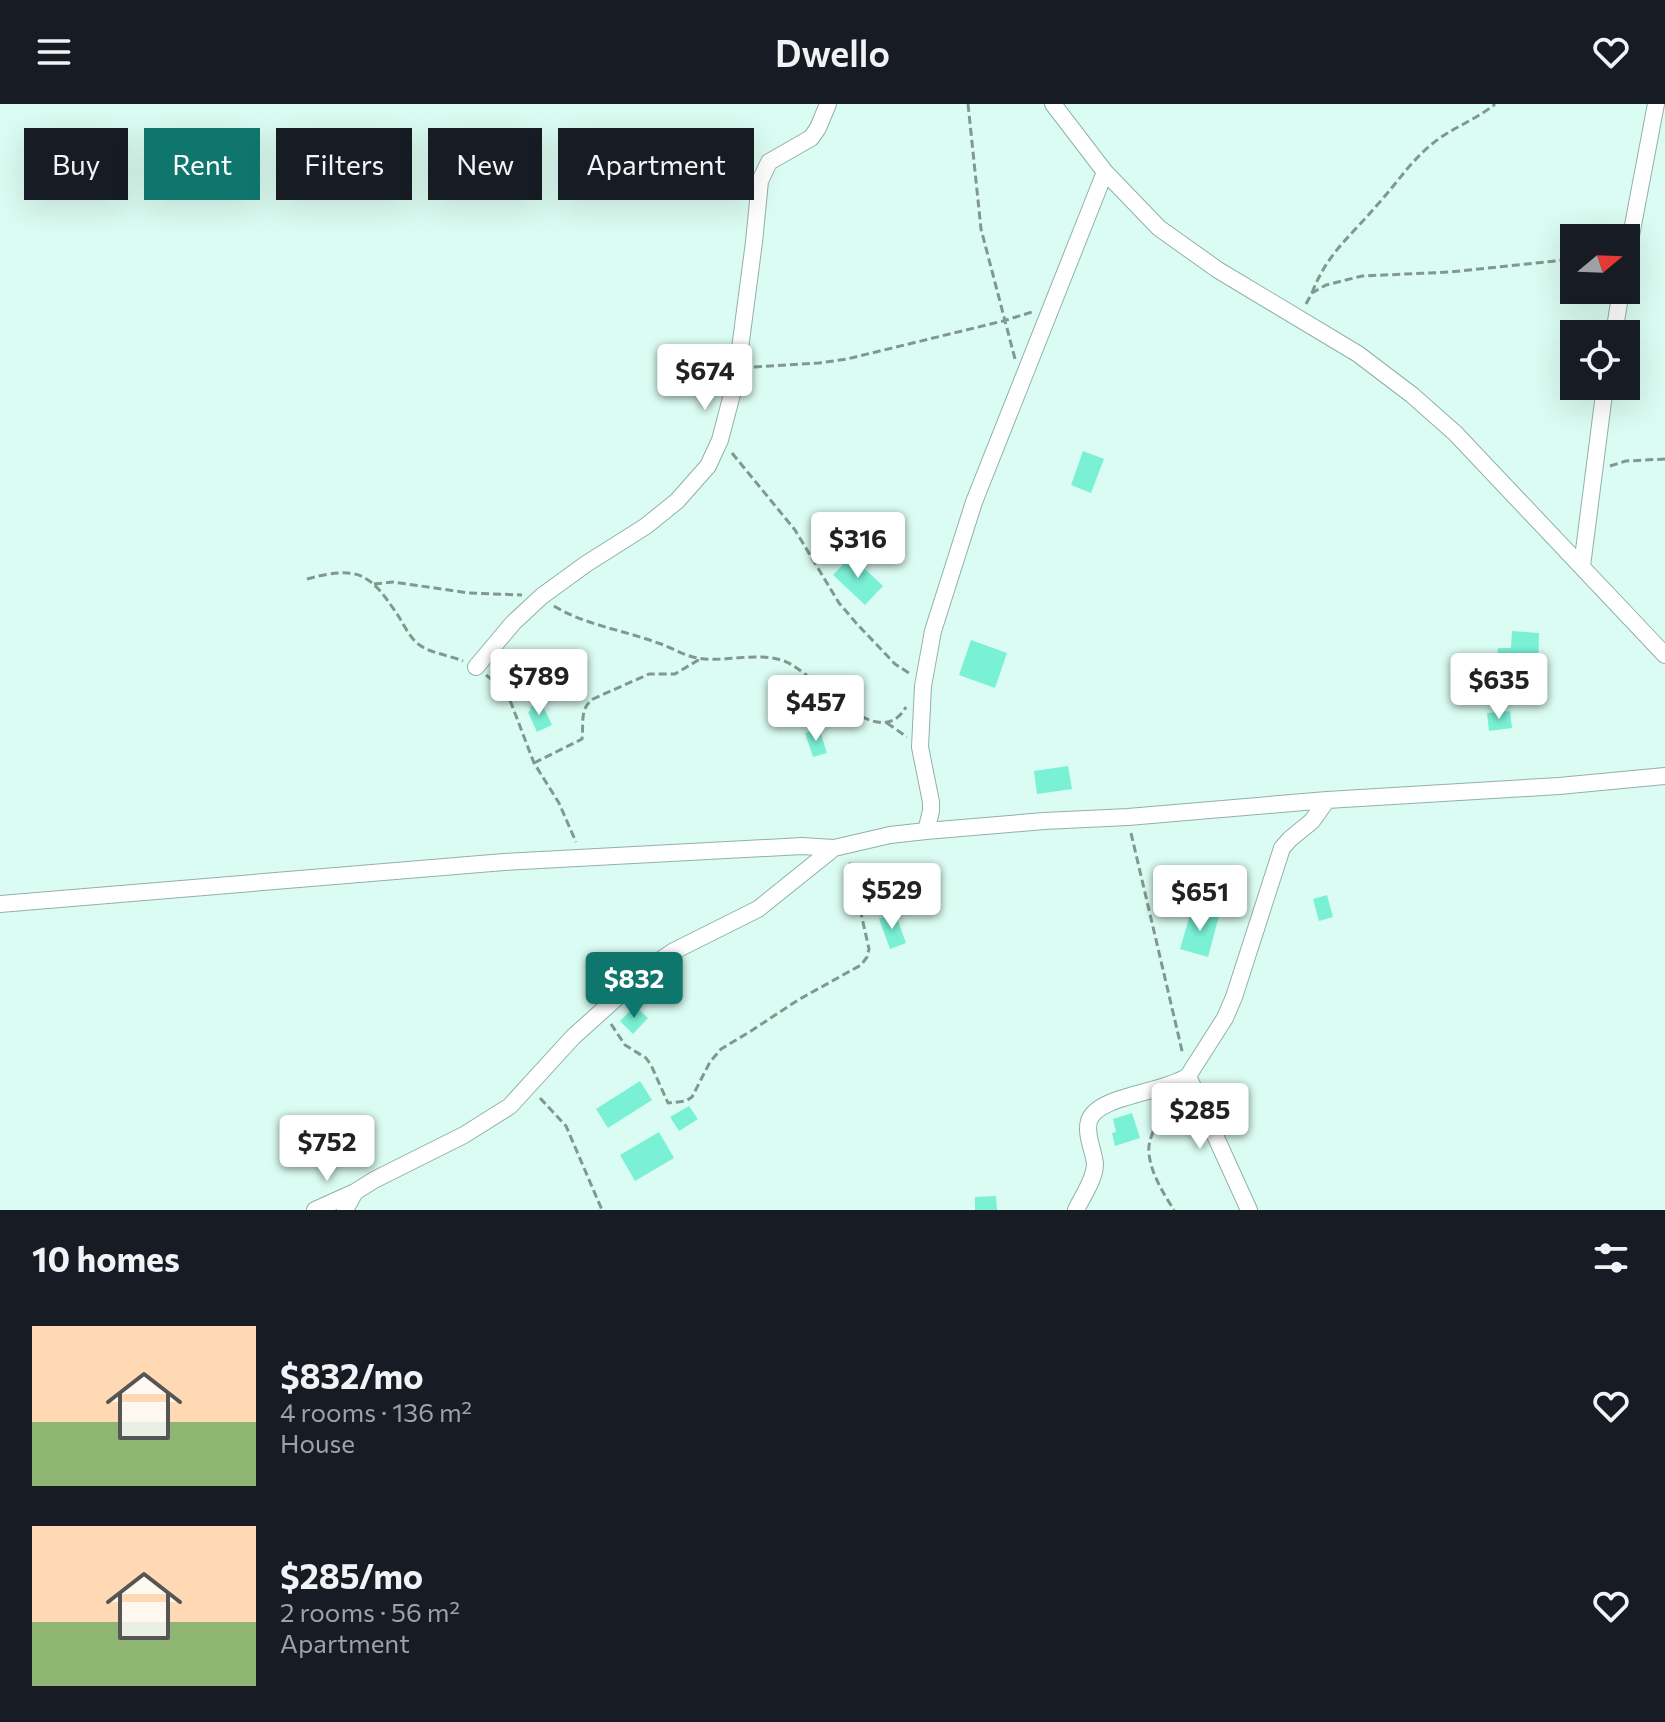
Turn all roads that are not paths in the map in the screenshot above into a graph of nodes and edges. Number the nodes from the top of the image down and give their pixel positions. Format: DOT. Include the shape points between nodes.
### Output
graph roads {
  1 [pos="828,104"];
  2 [pos="1053,104"];
  3 [pos="1656,104"];
  4 [pos="1105,172"];
  5 [pos="1633,224"];
  6 [pos="1603,400"];
  7 [pos="1582,566"];
  8 [pos="1665,655"];
  9 [pos="476,667"];
  10 [pos="1665,776"];
  11 [pos="1327,800"];
  12 [pos="926,831"];
  13 [pos="840,846"];
  14 [pos="0,904"];
  15 [pos="1184,1079"];
  16 [pos="355,1192"];
  17 [pos="315,1210"];
  18 [pos="345,1210"];
  19 [pos="1076,1210"];
  20 [pos="1249,1210"];
  1 -- 9 [label="street" via="811,138 769,162 760,181 736,379 708,466 646,526 542,596"];
  2 -- 4 [label="street"];
  3 -- 5 [label="street"];
  4 -- 7 [label="street" via="1159,228 1358,354 1412,395"];
  4 -- 12 [label="street" via="974,502 933,631 923,683 920,747 931,802"];
  6 -- 7 [label="street"];
  7 -- 8 [label="street"];
  10 -- 11 [label="street"];
  11 -- 12 [label="street"];
  11 -- 15 [label="street" via="1282,848 1234,997"];
  12 -- 13 [label="street"];
  13 -- 14 [label="street" via="504,862"];
  13 -- 16 [label="street" via="758,909 653,965 573,1037 510,1106"];
  15 -- 19 [label="street" via="1095,1112 1089,1122 1095,1165"];
  15 -- 20 [label="street"];
  16 -- 17 [label="street"];
  16 -- 18 [label="street"];
}
